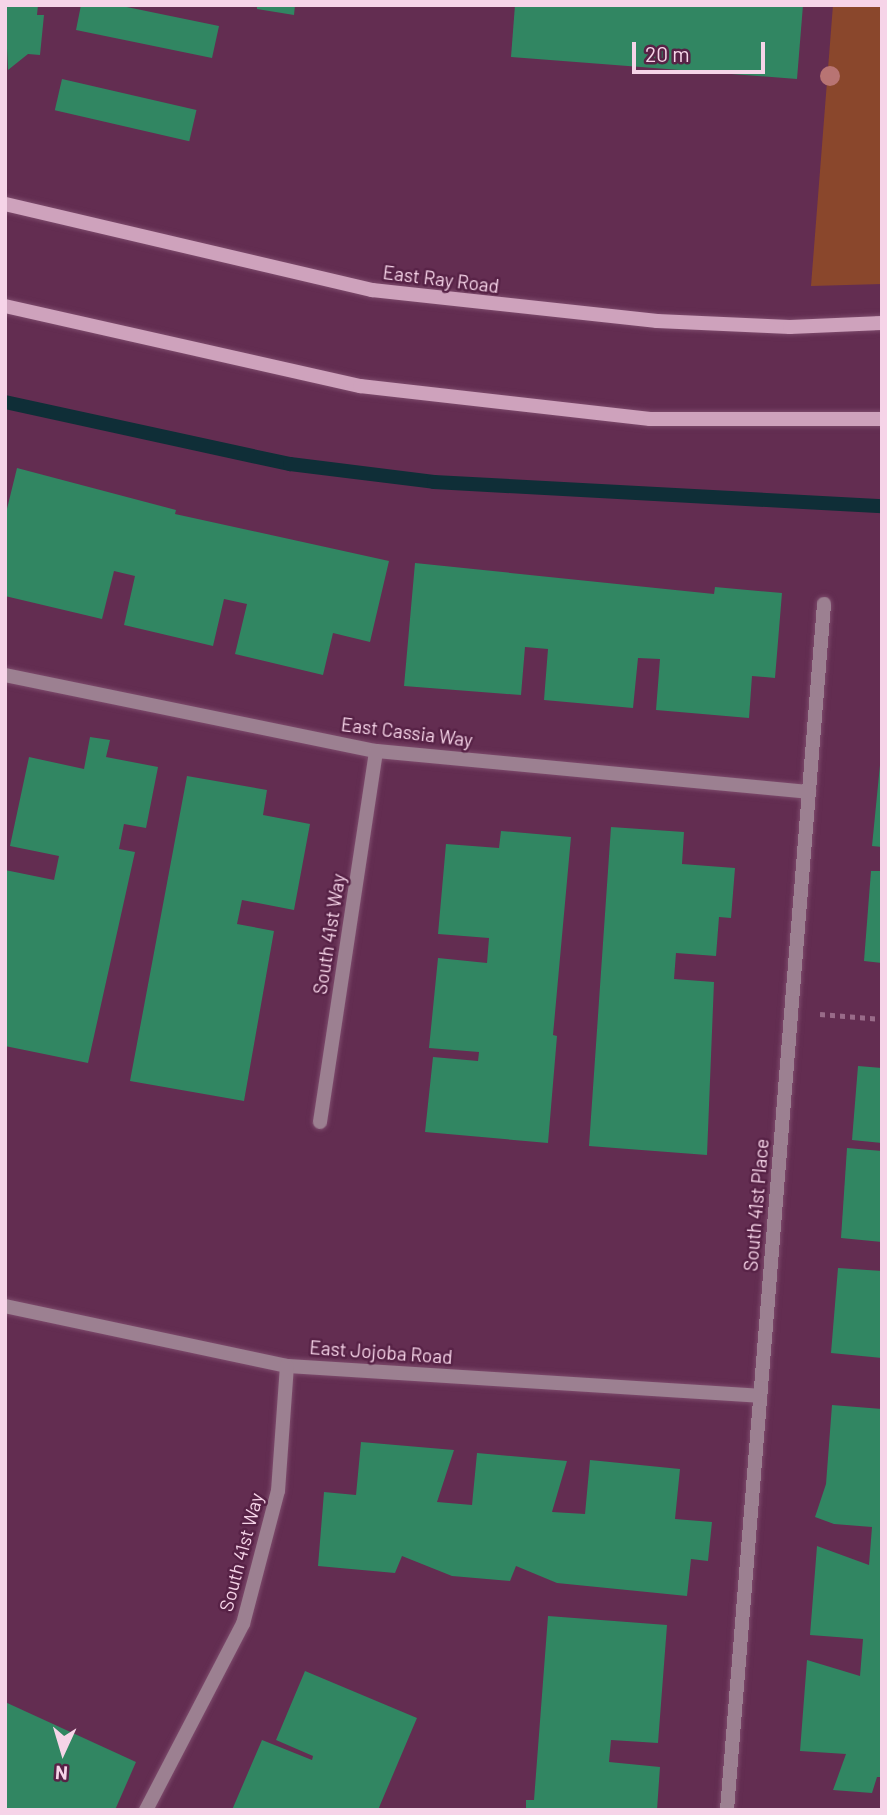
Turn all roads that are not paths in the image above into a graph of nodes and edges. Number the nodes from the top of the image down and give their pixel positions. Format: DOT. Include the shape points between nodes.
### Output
graph roads {
  1 [pos="5,204"];
  2 [pos="5,306"];
  3 [pos="882,323"];
  4 [pos="882,419"];
  5 [pos="824,604"];
  6 [pos="5,675"];
  7 [pos="376,751"];
  8 [pos="809,792"];
  9 [pos="320,1122"];
  10 [pos="5,1306"];
  11 [pos="287,1366"];
  12 [pos="760,1396"];
  13 [pos="146,1810"];
  14 [pos="727,1810"];
  1 -- 3 [label="main road, East Ray Road" via="372,290 657,321 790,327"];
  2 -- 4 [label="main road" via="360,386 650,419"];
  5 -- 8 [label="street, South 41st Place"];
  6 -- 7 [label="street, East Cassia Way"];
  7 -- 8 [label="street, East Cassia Way"];
  7 -- 9 [label="street, South 41st Way"];
  8 -- 12 [label="street, South 41st Place"];
  10 -- 11 [label="street, East Jojoba Road"];
  11 -- 12 [label="street, East Jojoba Road"];
  11 -- 13 [label="street, South 41st Way" via="278,1491 243,1624"];
  12 -- 14 [label="street, South 41st Place"];
}
